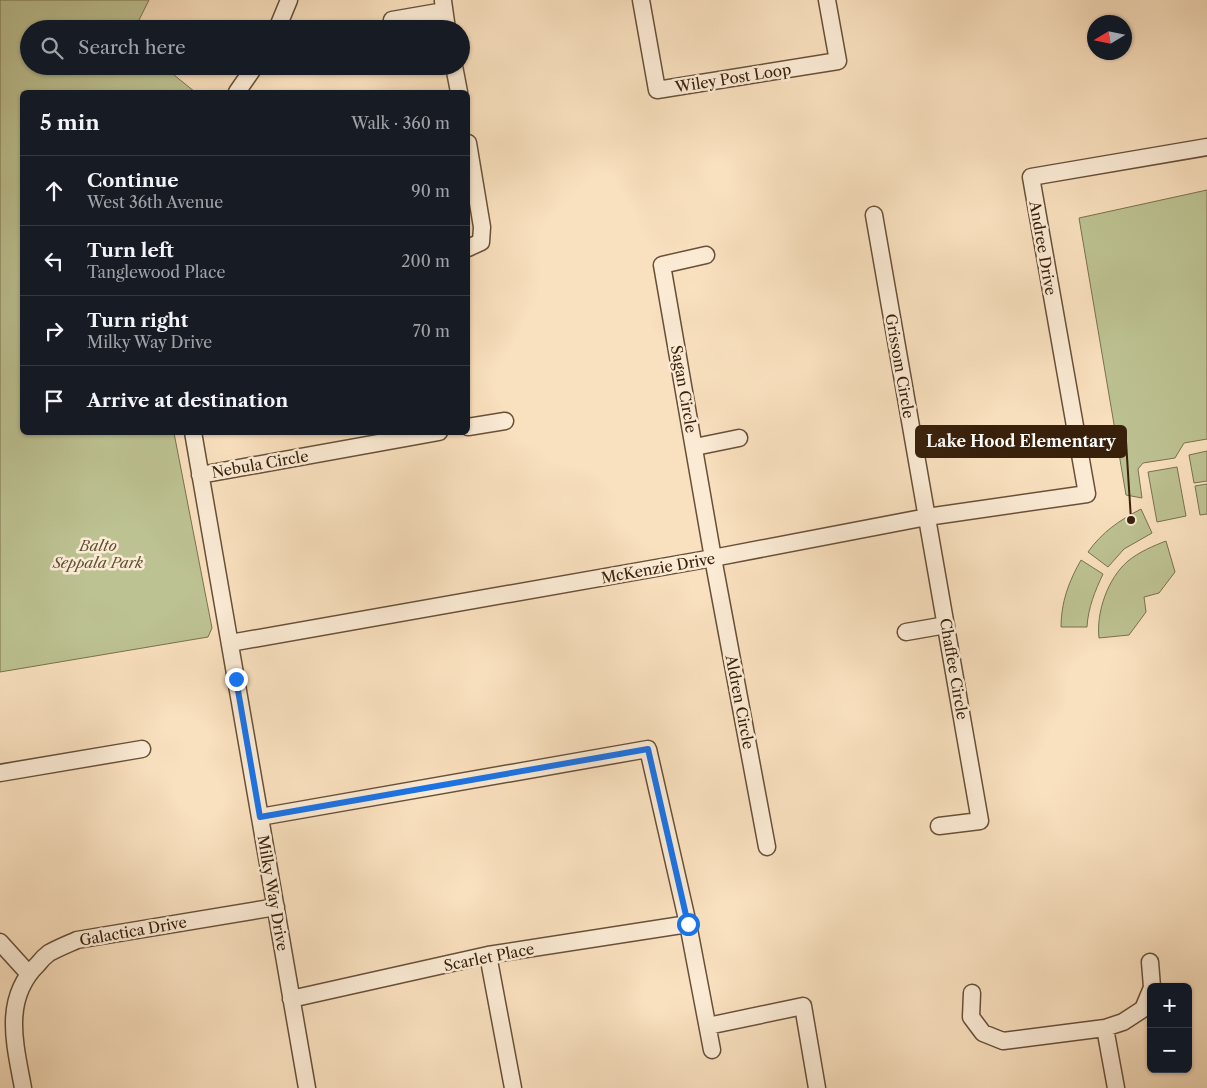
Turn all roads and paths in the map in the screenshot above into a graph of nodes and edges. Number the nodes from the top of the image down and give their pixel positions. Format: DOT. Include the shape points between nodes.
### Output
graph roads {
  1 [pos="290,0"];
  2 [pos="641,0"];
  3 [pos="827,0"];
  4 [pos="443,5"];
  5 [pos="281,20"];
  6 [pos="392,20"];
  7 [pos="446,20"];
  8 [pos="249,75"];
  9 [pos="456,75"];
  10 [pos="238,90"];
  11 [pos="459,90"];
  12 [pos="1207,147"];
  13 [pos="470,155"];
  14 [pos="874,215"];
  15 [pos="474,245"];
  16 [pos="706,254"];
  17 [pos="505,421"];
  18 [pos="470,428"];
  19 [pos="193,435"];
  20 [pos="422,435"];
  21 [pos="739,438"];
  22 [pos="695,447"];
  23 [pos="200,475"];
  24 [pos="1087,494"];
  25 [pos="927,517"];
  26 [pos="713,558"];
  27 [pos="946,625"];
  28 [pos="906,632"];
  29 [pos="230,643"];
  30 [pos="142,749"];
  31 [pos="0,773"];
  32 [pos="260,817"];
  33 [pos="940,826"];
  34 [pos="767,847"];
  35 [pos="276,907"];
  36 [pos="688,924"];
  37 [pos="0,942"];
  38 [pos="488,955"];
  39 [pos="1150,962"];
  40 [pos="28,973"];
  41 [pos="1152,983"];
  42 [pos="972,993"];
  43 [pos="291,999"];
  44 [pos="1147,1000"];
  45 [pos="708,1026"];
  46 [pos="1105,1028"];
  47 [pos="712,1050"];
  48 [pos="23,1088"];
  49 [pos="307,1088"];
  50 [pos="513,1088"];
  51 [pos="817,1088"];
  52 [pos="1116,1088"];
  1 -- 5 [label="street"];
  2 -- 3 [label="street, Wiley Post Loop" via="658,90 838,62"];
  4 -- 6 [label="street"];
  4 -- 7 [label="street"];
  8 -- 10 [label="street"];
  9 -- 11 [label="street"];
  12 -- 24 [label="street, Andree Drive" via="1031,177"];
  13 -- 15 [label="street" via="482,227"];
  14 -- 25 [label="street, Grissom Circle"];
  16 -- 22 [label="street, Sagan Circle" via="662,265"];
  17 -- 18 [label="street"];
  19 -- 23 [label="street, Milky Way Drive"];
  20 -- 23 [label="street, Nebula Circle"];
  21 -- 22 [label="street"];
  22 -- 26 [label="street, Sagan Circle"];
  23 -- 29 [label="street, Milky Way Drive"];
  24 -- 25 [label="street, McKenzie Drive"];
  25 -- 26 [label="street, McKenzie Drive"];
  25 -- 27 [label="street, Chaffee Circle"];
  26 -- 29 [label="street, McKenzie Drive"];
  26 -- 34 [label="street, Aldren Circle"];
  27 -- 28 [label="street"];
  27 -- 33 [label="street, Chaffee Circle" via="980,821"];
  29 -- 32 [label="street, Milky Way Drive"];
  30 -- 31 [label="street"];
  32 -- 35 [label="street, Milky Way Drive"];
  32 -- 36 [label="street" via="648,749"];
  35 -- 40 [label="street, Galactica Drive" via="77,940 48,953"];
  35 -- 43 [label="street, Milky Way Drive"];
  36 -- 38 [label="street, Scarlet Place"];
  36 -- 45 [label="street"];
  37 -- 40 [label="street"];
  38 -- 43 [label="street, Scarlet Place"];
  38 -- 50 [label="street"];
  39 -- 41 [label="street"];
  40 -- 48 [label="street, Galactica Drive" via="14,1012 14,1036"];
  42 -- 46 [label="street" via="971,1017 983,1034 1003,1041"];
  43 -- 49 [label="street, Milky Way Drive"];
  44 -- 46 [label="street" via="1143,1009 1123,1022"];
  45 -- 47 [label="street"];
  45 -- 51 [label="street" via="803,1006"];
  46 -- 52 [label="street"];
}
